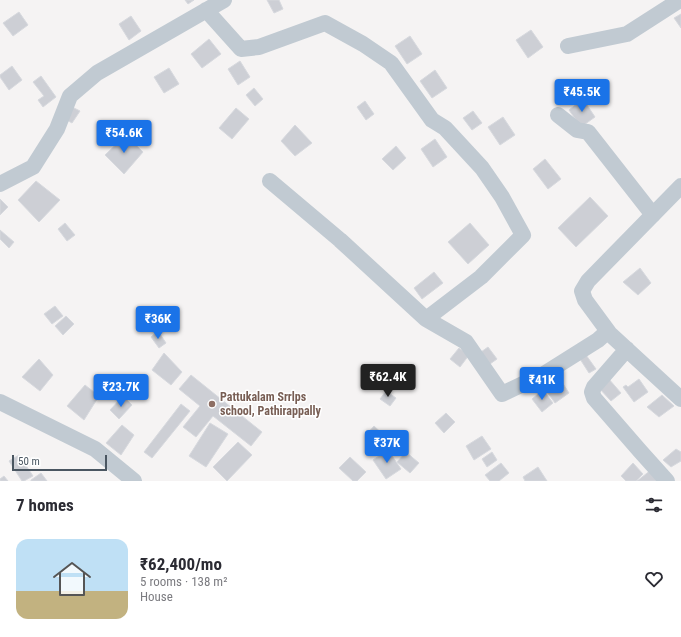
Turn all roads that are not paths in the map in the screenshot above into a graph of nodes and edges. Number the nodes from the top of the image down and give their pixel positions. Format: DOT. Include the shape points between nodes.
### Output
graph roads {
  1 [pos="224,0"];
  2 [pos="680,0"];
  3 [pos="206,10"];
  4 [pos="568,46"];
  5 [pos="558,115"];
  6 [pos="270,181"];
  7 [pos="0,184"];
  8 [pos="681,186"];
  9 [pos="653,215"];
  10 [pos="426,319"];
  11 [pos="608,331"];
  12 [pos="627,349"];
  13 [pos="681,398"];
  14 [pos="0,402"];
  15 [pos="134,481"];
  16 [pos="668,481"];
  1 -- 3 [label="street"];
  2 -- 4 [label="street" via="627,34"];
  3 -- 7 [label="street" via="91,78 70,96 57,129 33,167"];
  3 -- 10 [label="street" via="241,49 259,47 325,23 363,44 391,63 432,120 445,128 482,168 523,235 481,277"];
  5 -- 9 [label="street" via="577,130 588,132"];
  6 -- 10 [label="street" via="340,240"];
  8 -- 9 [label="street"];
  9 -- 11 [label="street" via="588,281 582,291 585,300"];
  10 -- 11 [label="street" via="466,342 502,394 544,374"];
  11 -- 12 [label="street"];
  12 -- 13 [label="street"];
  12 -- 16 [label="street" via="592,392 599,404"];
  14 -- 15 [label="street" via="95,449"];
}
